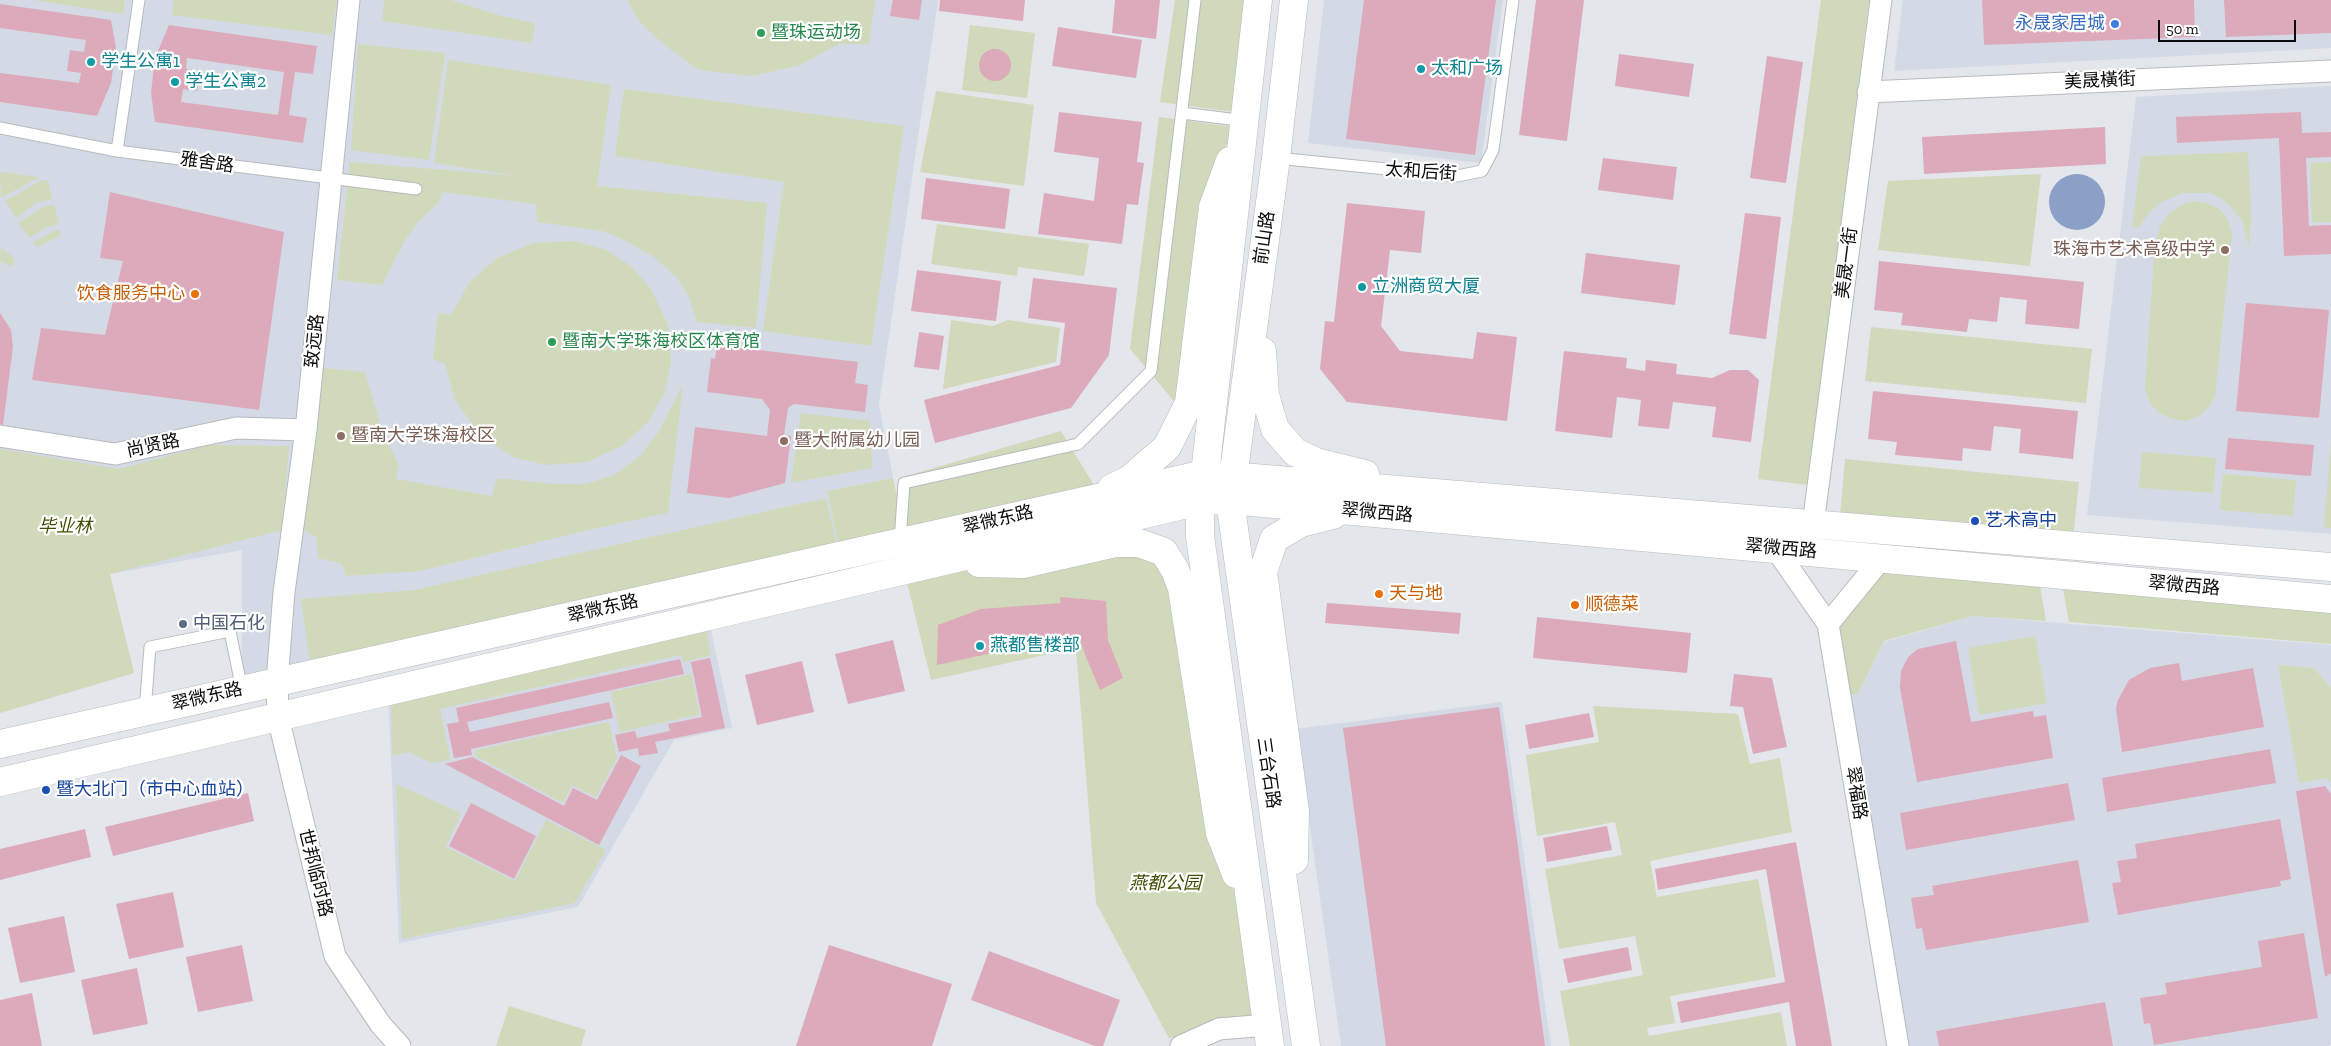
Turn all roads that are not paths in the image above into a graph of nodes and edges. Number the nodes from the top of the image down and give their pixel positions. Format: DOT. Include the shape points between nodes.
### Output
graph roads {
  1 [pos="139,0"];
  2 [pos="349,0"];
  3 [pos="1195,0"];
  4 [pos="1258,0"];
  5 [pos="1294,0"];
  6 [pos="1513,0"];
  7 [pos="1881,0"];
  8 [pos="2331,71"];
  9 [pos="1868,92"];
  10 [pos="1182,113"];
  11 [pos="1246,120"];
  12 [pos="0,128"];
  13 [pos="118,151"];
  14 [pos="1276,158"];
  15 [pos="331,180"];
  16 [pos="416,189"];
  17 [pos="1259,282"];
  18 [pos="306,430"];
  19 [pos="0,436"];
  20 [pos="1205,474"];
  21 [pos="1232,488"];
  22 [pos="1446,494"];
  23 [pos="1088,500"];
  24 [pos="1200,501"];
  25 [pos="1348,511"];
  26 [pos="1813,526"];
  27 [pos="900,542"];
  28 [pos="1775,548"];
  29 [pos="1882,558"];
  30 [pos="940,562"];
  31 [pos="2331,567"];
  32 [pos="2331,599"];
  33 [pos="1828,624"];
  34 [pos="277,682"];
  35 [pos="242,690"];
  36 [pos="145,711"];
  37 [pos="278,717"];
  38 [pos="0,744"];
  39 [pos="0,782"];
  40 [pos="1254,919"];
  41 [pos="1293,949"];
  42 [pos="1269,1036"];
  43 [pos="400,1046"];
  44 [pos="1181,1046"];
  45 [pos="1306,1046"];
  46 [pos="1898,1046"];
  1 -- 13 [label="lane"];
  2 -- 15 [label="street, 致远路"];
  3 -- 10 [label="lane"];
  4 -- 11 [label="main road, 前山路"];
  5 -- 14 [label="main road, 前山路"];
  6 -- 14 [label="lane, 太和后街" via="1493,150 1482,172 1456,176"];
  7 -- 9 [label="street, 美晟一街"];
  8 -- 9 [label="street, 美晟橫街"];
  9 -- 26 [label="street, 美晟一街"];
  10 -- 11 [label="lane"];
  10 -- 27 [label="lane" via="1151,371 1078,444 904,483"];
  11 -- 20 [label="main road, 前山路"];
  11 -- 23 [label="main road" via="1213,207 1189,403 1167,447 1130,480"];
  12 -- 13 [label="lane, 雅舍路"];
  13 -- 15 [label="lane, 雅舍路"];
  14 -- 17 [label="main road, 前山路"];
  15 -- 16 [label="lane, 雅舍路"];
  15 -- 18 [label="street, 致远路"];
  17 -- 21 [label="main road, 前山路"];
  17 -- 22 [label="main road" via="1265,395 1275,429 1295,452 1316,462"];
  18 -- 19 [label="street, 尚贤路" via="236,428 115,454"];
  18 -- 34 [label="street, 致远路" via="285,583"];
  20 -- 21 [label="main road, 翠微东路"];
  20 -- 23 [label="main road, 翠微东路"];
  20 -- 24 [label="main road, 前山路"];
  21 -- 22 [label="main road, 翠微西路"];
  21 -- 24 [label="main road, 翠微东路"];
  21 -- 25 [label="main road, 翠微西路"];
  21 -- 41 [label="main road, 三台石路"];
  22 -- 26 [label="main road, 翠微西路"];
  23 -- 27 [label="main road, 翠微东路"];
  24 -- 30 [label="main road, 翠微东路"];
  24 -- 40 [label="main road, 三台石路" via="1200,536"];
  25 -- 28 [label="main road, 翠微西路"];
  25 -- 41 [label="main road" via="1301,523 1274,539 1263,572 1295,811"];
  26 -- 31 [label="main road, 翠微西路"];
  27 -- 34 [label="main road, 翠微东路"];
  28 -- 29 [label="main road, 翠微西路"];
  28 -- 33 [label="street"];
  29 -- 32 [label="main road, 翠微西路"];
  29 -- 33 [label="street"];
  30 -- 37 [label="main road, 翠微东路"];
  30 -- 40 [label="main road" via="1023,564 1115,543 1139,542 1164,552 1182,588 1220,833"];
  33 -- 46 [label="street, 翠福路"];
  34 -- 35 [label="main road, 翠微东路"];
  34 -- 37 [label="street, 世邦临时路"];
  35 -- 36 [label="main road, 翠微东路"];
  35 -- 36 [label="lane" via="230,631 150,647"];
  36 -- 38 [label="main road, 翠微东路"];
  37 -- 39 [label="main road, 翠微东路"];
  37 -- 43 [label="street, 世邦临时路" via="335,956 381,1025"];
  40 -- 42 [label="main road, 三台石路"];
  41 -- 45 [label="main road, 三台石路"];
  42 -- 44 [label="street" via="1219,1029"];
}
